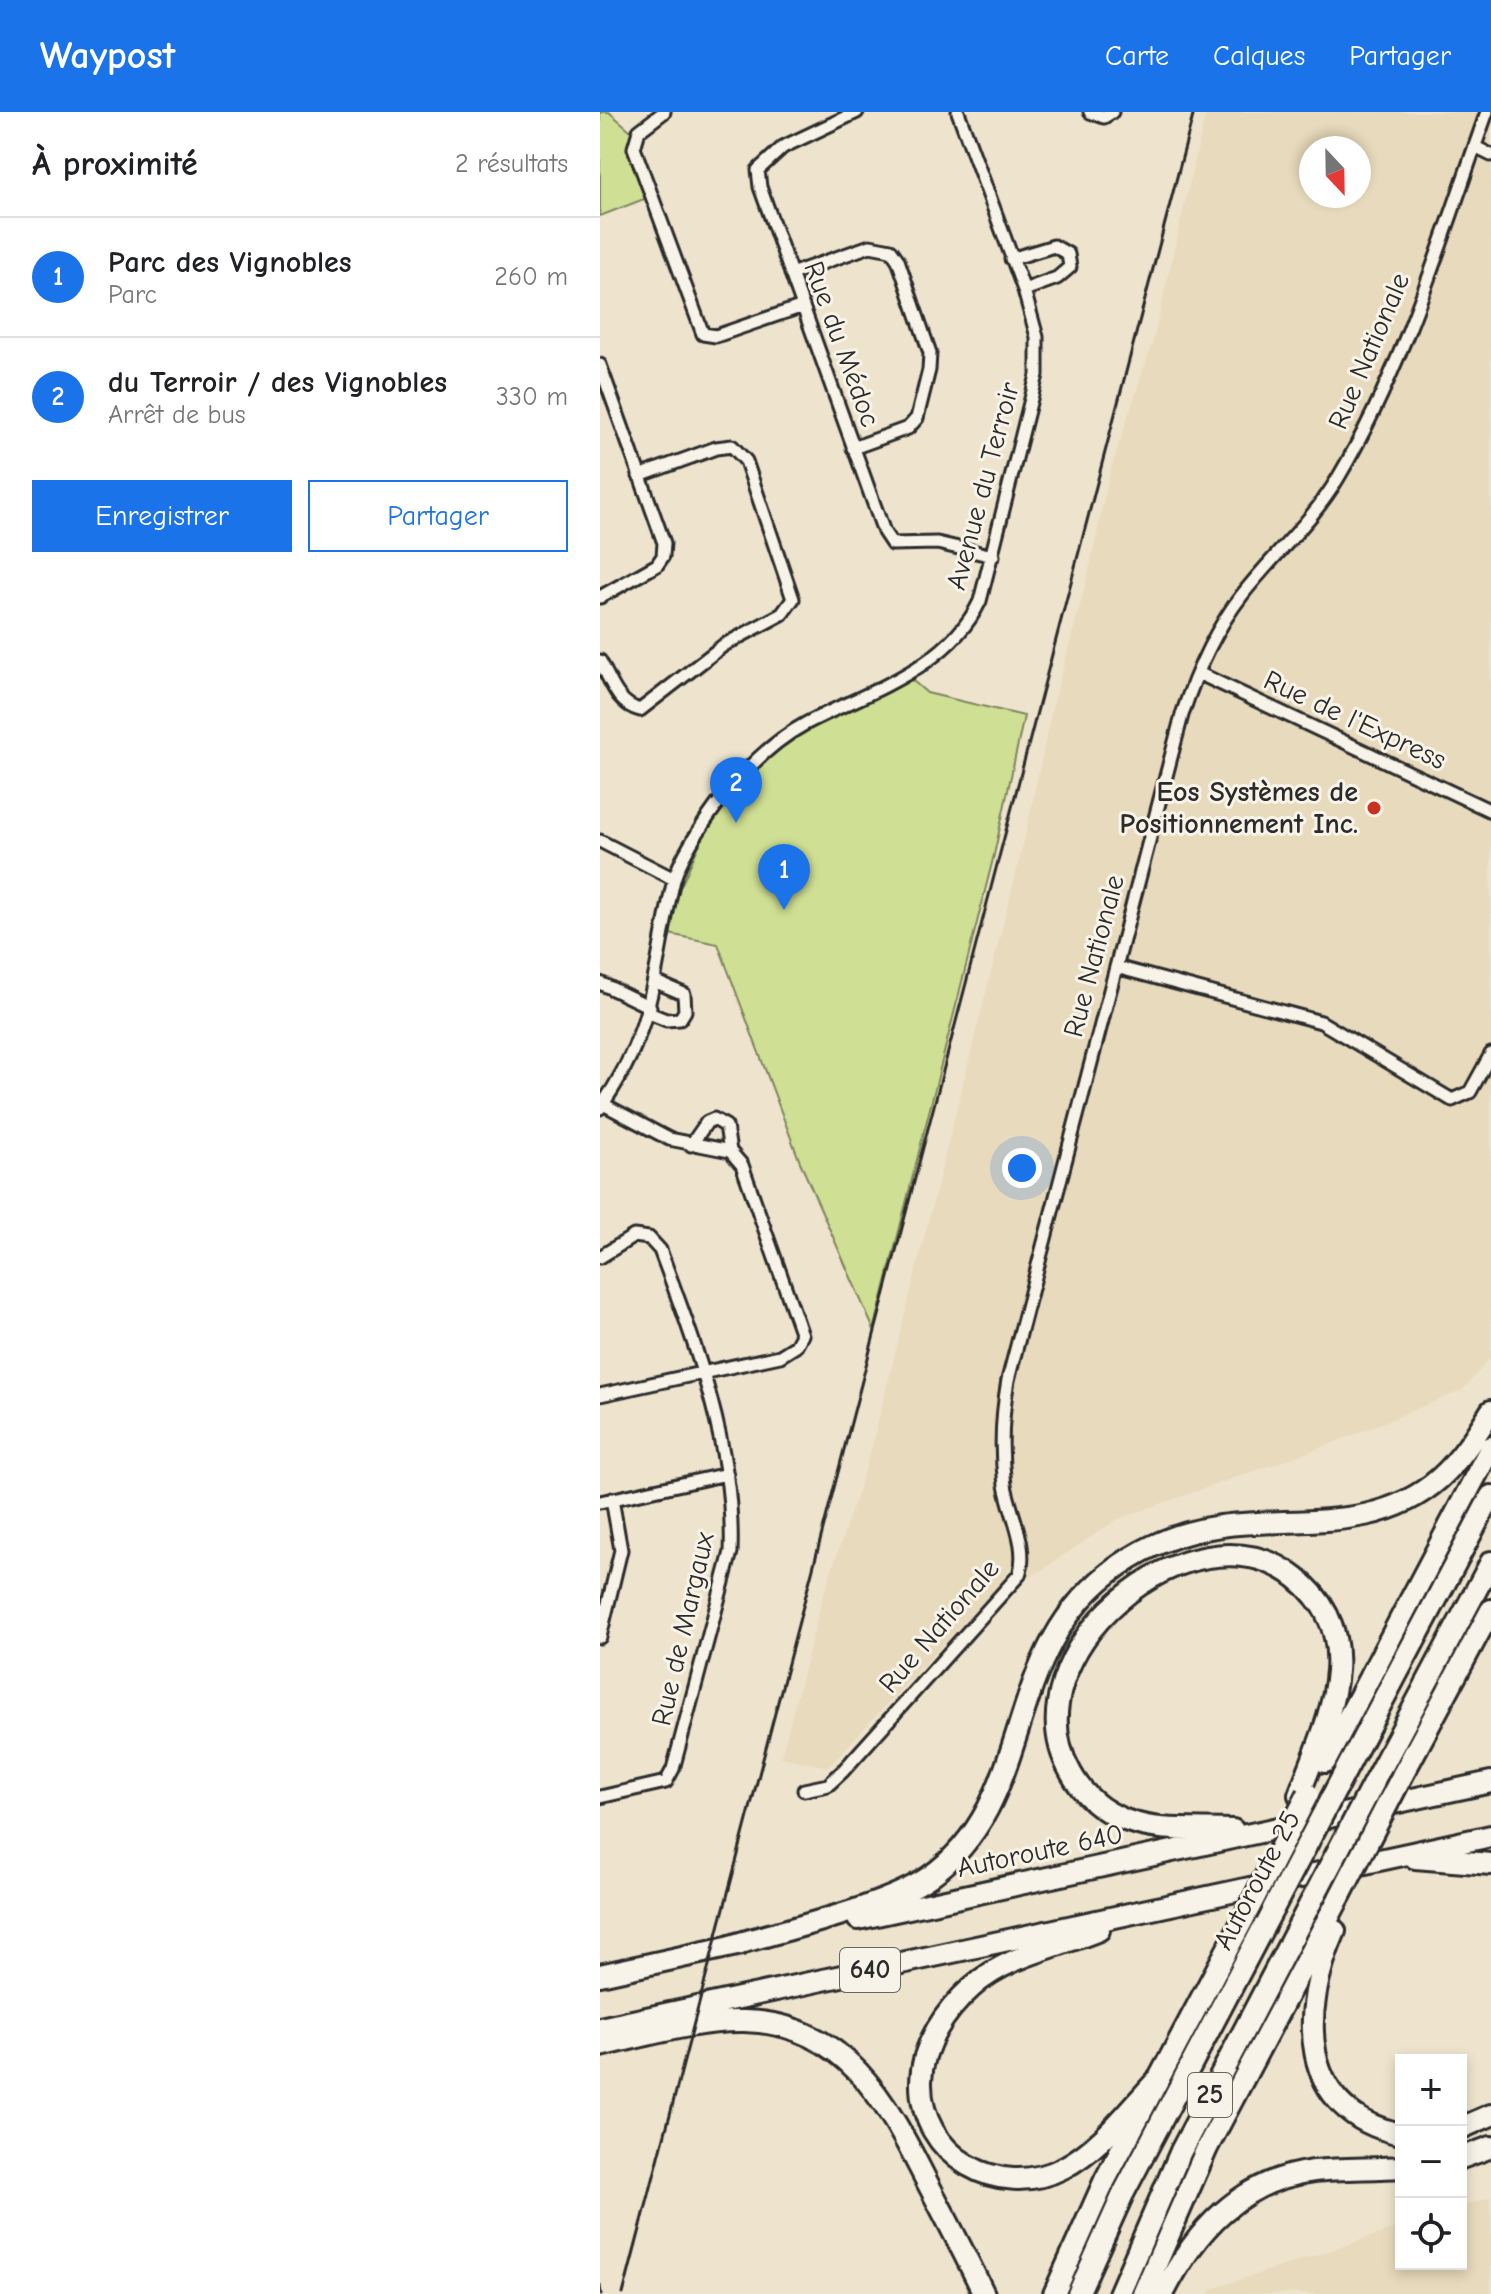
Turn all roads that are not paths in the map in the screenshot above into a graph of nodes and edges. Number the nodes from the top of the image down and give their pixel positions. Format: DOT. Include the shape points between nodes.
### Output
graph roads {
  1 [pos="664,112"];
  2 [pos="857,112"];
  3 [pos="958,112"];
  4 [pos="1090,112"];
  5 [pos="1112,112"];
  6 [pos="1487,112"];
  7 [pos="844,114"];
  8 [pos="1475,147"];
  9 [pos="1491,155"];
  10 [pos="1011,259"];
  11 [pos="791,274"];
  12 [pos="1024,290"];
  13 [pos="803,306"];
  14 [pos="600,365"];
  15 [pos="853,448"];
  16 [pos="639,476"];
  17 [pos="993,556"];
  18 [pos="600,597"];
  19 [pos="600,661"];
  20 [pos="1198,673"];
  21 [pos="1491,811"];
  22 [pos="600,841"];
  23 [pos="674,879"];
  24 [pos="1116,967"];
  25 [pos="656,982"];
  26 [pos="600,983"];
  27 [pos="649,1010"];
  28 [pos="1491,1054"];
  29 [pos="602,1106"];
  30 [pos="691,1145"];
  31 [pos="730,1151"];
  32 [pos="600,1257"];
  33 [pos="703,1371"];
  34 [pos="600,1395"];
  35 [pos="1491,1411"];
  36 [pos="1491,1447"];
  37 [pos="727,1474"];
  38 [pos="1491,1496"];
  39 [pos="606,1500"];
  40 [pos="1491,1562"];
  41 [pos="1491,1610"];
  42 [pos="1484,1626"];
  43 [pos="601,1633"];
  44 [pos="1490,1782"];
  45 [pos="804,1790"];
  46 [pos="1303,1795"];
  47 [pos="600,1797"];
  48 [pos="1261,1831"];
  49 [pos="1491,1836"];
  50 [pos="1395,1856"];
  51 [pos="1491,1864"];
  52 [pos="1344,1896"];
  53 [pos="1141,1912"];
  54 [pos="730,1946"];
  55 [pos="600,1975"];
  56 [pos="600,2028"];
  57 [pos="600,2046"];
  58 [pos="1156,2081"];
  59 [pos="1491,2115"];
  60 [pos="1466,2126"];
  61 [pos="1395,2132"];
  62 [pos="1491,2147"];
  63 [pos="1467,2156"];
  64 [pos="1395,2167"];
  65 [pos="984,2294"];
  66 [pos="1054,2294"];
  67 [pos="1078,2294"];
  68 [pos="1119,2294"];
  69 [pos="1143,2294"];
  70 [pos="1163,2294"];
  1 -- 13 [label="street" via="639,131 634,148 703,334 716,336"];
  2 -- 7 [label="street, Rue du Médoc"];
  3 -- 10 [label="street, Avenue du Terroir"];
  4 -- 5 [label="street" via="1104,117"];
  6 -- 8 [label="street, Rue Nationale"];
  7 -- 11 [label="street, Rue du Médoc" via="783,147 758,170"];
  8 -- 9 [label="street"];
  8 -- 20 [label="street, Rue Nationale" via="1412,318 1346,464 1312,515 1230,611"];
  10 -- 12 [label="street, Avenue du Terroir"];
  10 -- 12 [label="street" via="1054,246 1068,254 1070,267 1057,278"];
  11 -- 13 [label="street, Rue du Médoc"];
  11 -- 15 [label="street" via="870,246 891,250 898,260 930,353 929,370 917,418 908,428"];
  12 -- 17 [label="street, Avenue du Terroir" via="1037,337 1037,375"];
  13 -- 15 [label="street, Rue du Médoc"];
  14 -- 16 [label="street"];
  15 -- 17 [label="street, Rue du Médoc" via="892,544 937,543"];
  16 -- 18 [label="street" via="664,543 663,556 657,565"];
  16 -- 19 [label="street" via="732,446 746,461 793,599 782,614 724,645 640,710 627,707"];
  17 -- 23 [label="street, Avenue du Terroir" via="971,620 947,646 771,748 730,788"];
  20 -- 21 [label="street, Rue de l'Express"];
  20 -- 24 [label="street, Rue Nationale" via="1182,715"];
  22 -- 23 [label="street"];
  23 -- 25 [label="street, Avenue du Terroir"];
  24 -- 28 [label="street" via="1321,1022 1443,1096 1459,1100 1470,1092"];
  24 -- 45 [label="street, Rue Nationale" via="1006,1392 1003,1471 1022,1550 1019,1575 842,1772 828,1785"];
  25 -- 27 [label="street, Avenue du Terroir"];
  25 -- 27 [label="street" via="684,994 685,1011 680,1019 666,1020"];
  26 -- 27 [label="street"];
  27 -- 29 [label="street, Avenue du Terroir" via="629,1063"];
  29 -- 30 [label="street"];
  30 -- 31 [label="street"];
  30 -- 31 [label="street" via="714,1119 726,1126"];
  31 -- 33 [label="street" via="742,1165 802,1335 789,1353"];
  32 -- 33 [label="street, Rue de Margaux" via="634,1236 649,1238 660,1250"];
  33 -- 34 [label="street"];
  33 -- 37 [label="street, Rue de Margaux"];
  35 -- 54 [label="highway" via="1446,1472 1391,1508 1344,1519 1196,1530 1157,1544 1114,1569 1083,1596 1049,1642 995,1797 962,1849 897,1894"];
  36 -- 46 [label="highway"];
  37 -- 39 [label="street"];
  37 -- 47 [label="street, Rue de Margaux" via="732,1493 731,1552 673,1769 666,1782"];
  38 -- 67 [label="highway, Autoroute 25 / 25, bridge" via="1123,2194"];
  39 -- 43 [label="street" via="621,1550"];
  40 -- 68 [label="highway, Autoroute 25 / 25, bridge" via="1181,2151"];
  41 -- 42 [label="highway"];
  42 -- 52 [label="highway, bridge"];
  44 -- 48 [label="highway, Autoroute 640 / 640"];
  46 -- 48 [label="highway" via="1337,1678 1333,1633 1310,1591 1274,1564 1220,1555 1172,1568 1117,1603 1076,1652 1059,1692 1058,1739 1074,1779 1096,1804 1137,1824"];
  46 -- 58 [label="highway, bridge"];
  48 -- 54 [label="highway, Autoroute 640 / 640"];
  49 -- 50 [label="highway, 640"];
  50 -- 51 [label="highway"];
  50 -- 53 [label="highway, 640"];
  52 -- 61 [label="highway" via="1317,1977 1311,2013 1314,2050 1324,2079 1342,2103 1364,2121"];
  52 -- 69 [label="highway" via="1207,2148"];
  53 -- 56 [label="highway, 640"];
  53 -- 58 [label="highway" via="1021,1957 980,1981 957,2001 935,2034 921,2089 930,2124 949,2152 976,2171 1018,2180 1055,2171 1083,2155"];
  54 -- 55 [label="highway, Autoroute 640 / 640"];
  57 -- 65 [label="highway" via="746,2021 787,2028 827,2046 862,2073 887,2105"];
  58 -- 66 [label="highway"];
  59 -- 60 [label="highway"];
  62 -- 63 [label="highway"];
  64 -- 70 [label="highway" via="1311,2171 1246,2194 1202,2231"];
}
